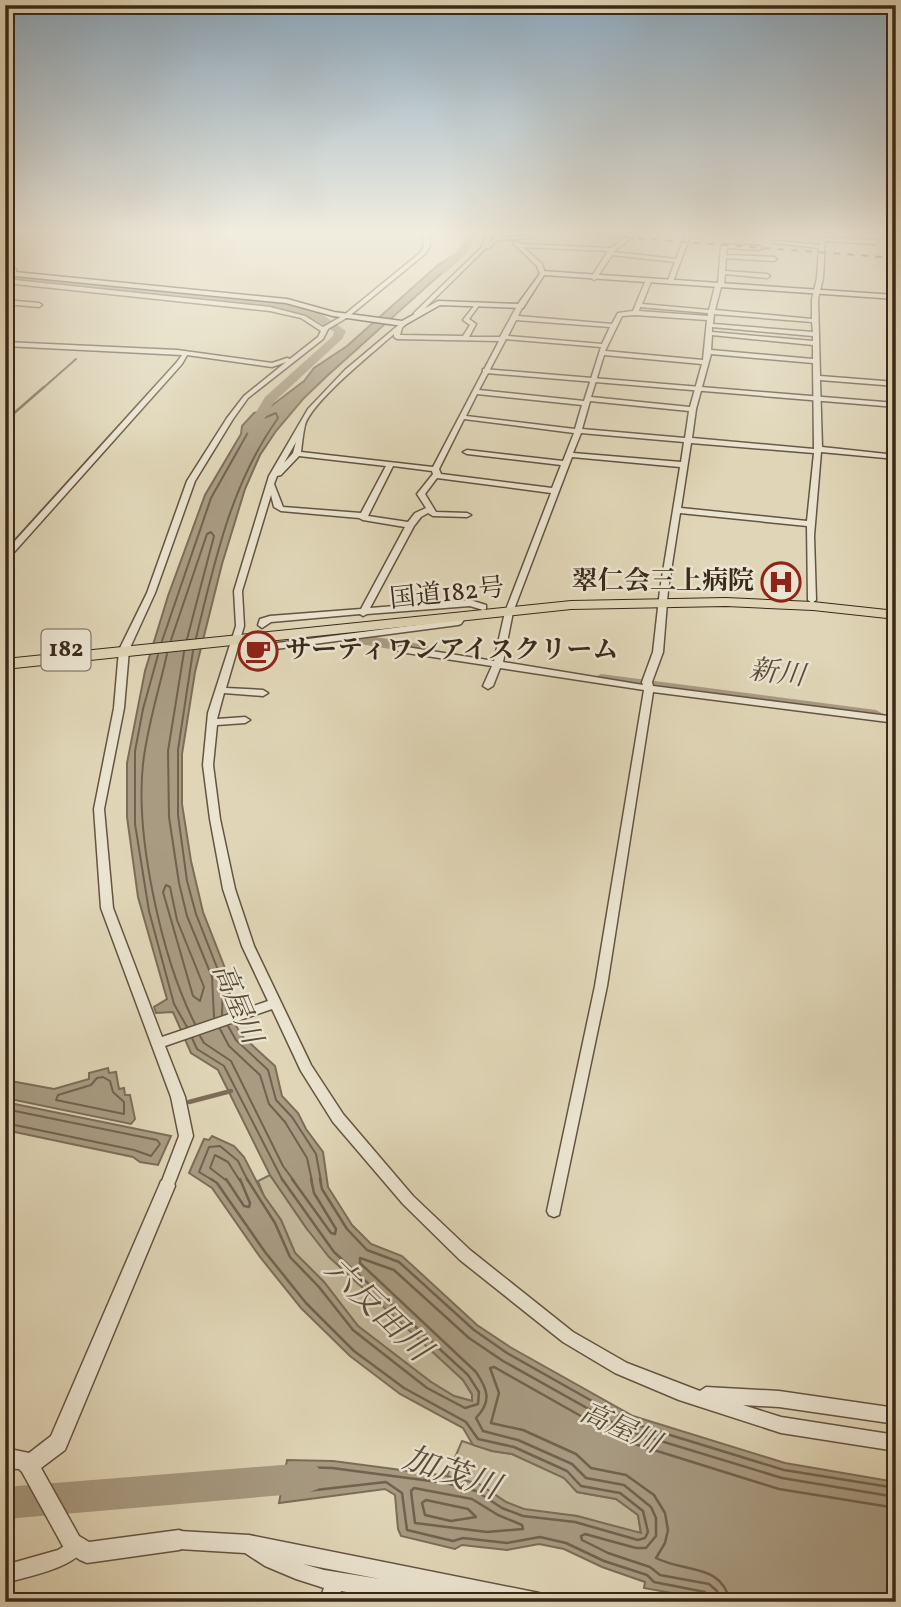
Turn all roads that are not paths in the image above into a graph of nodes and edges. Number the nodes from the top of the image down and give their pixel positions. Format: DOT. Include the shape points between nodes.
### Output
graph roads {
  1 [pos="242,306"];
  2 [pos="298,306"];
  3 [pos="359,306"];
  4 [pos="424,306"];
  5 [pos="432,306"];
  6 [pos="476,306"];
  7 [pos="520,306"];
  8 [pos="637,306"];
  9 [pos="713,306"];
  10 [pos="816,306"];
  11 [pos="636,309"];
  12 [pos="416,314"];
  13 [pos="345,318"];
  14 [pos="514,318"];
  15 [pos="710,321"];
  16 [pos="400,325"];
  17 [pos="615,326"];
  18 [pos="816,327"];
  19 [pos="324,329"];
  20 [pos="466,337"];
  21 [pos="502,338"];
  22 [pos="816,343"];
  23 [pos="5,344"];
  24 [pos="603,350"];
  25 [pos="185,354"];
  26 [pos="706,357"];
  27 [pos="295,358"];
  28 [pos="817,361"];
  29 [pos="486,372"];
  30 [pos="817,378"];
  31 [pos="593,381"];
  32 [pos="896,384"];
  33 [pos="698,390"];
  34 [pos="475,392"];
  35 [pos="817,399"];
  36 [pos="586,401"];
  37 [pos="896,405"];
  38 [pos="693,409"];
  39 [pos="461,416"];
  40 [pos="301,425"];
  41 [pos="578,430"];
  42 [pos="689,441"];
  43 [pos="817,450"];
  44 [pos="467,452"];
  45 [pos="297,454"];
  46 [pos="896,457"];
  47 [pos="567,459"];
  48 [pos="391,464"];
  49 [pos="685,465"];
  50 [pos="436,471"];
  51 [pos="271,480"];
  52 [pos="555,491"];
  53 [pos="430,509"];
  54 [pos="677,510"];
  55 [pos="467,515"];
  56 [pos="364,516"];
  57 [pos="811,524"];
  58 [pos="410,525"];
  59 [pos="5,557"];
  60 [pos="664,598"];
  61 [pos="812,600"];
  62 [pos="483,607"];
  63 [pos="510,608"];
  64 [pos="896,609"];
  65 [pos="363,612"];
  66 [pos="896,615"];
  67 [pos="462,617"];
  68 [pos="262,625"];
  69 [pos="232,636"];
  70 [pos="262,642"];
  71 [pos="132,646"];
  72 [pos="400,649"];
  73 [pos="5,656"];
  74 [pos="497,663"];
  75 [pos="5,664"];
  76 [pos="647,685"];
  77 [pos="488,686"];
  78 [pos="220,690"];
  79 [pos="263,694"];
  80 [pos="245,720"];
  81 [pos="896,720"];
  82 [pos="213,722"];
  83 [pos="269,1006"];
  84 [pos="161,1043"];
  85 [pos="167,1186"];
  86 [pos="554,1211"];
  87 [pos="679,1392"];
  88 [pos="896,1416"];
  89 [pos="896,1443"];
  90 [pos="5,1458"];
  91 [pos="30,1467"];
  92 [pos="179,1540"];
  93 [pos="74,1545"];
  94 [pos="249,1545"];
  95 [pos="5,1574"];
  96 [pos="335,1582"];
  97 [pos="484,1589"];
  98 [pos="328,1602"];
  99 [pos="539,1602"];
  1 -- 19 [label="street" via="303,317"];
  2 -- 13 [label="main road"];
  3 -- 13 [label="street"];
  4 -- 12 [label="street"];
  5 -- 12 [label="main road"];
  6 -- 20 [label="street" via="466,320 473,324"];
  7 -- 14 [label="street"];
  8 -- 11 [label="street"];
  9 -- 15 [label="street"];
  10 -- 18 [label="street"];
  11 -- 15 [label="street"];
  11 -- 17 [label="street" via="620,314"];
  12 -- 16 [label="main road"];
  13 -- 16 [label="main road"];
  13 -- 19 [label="street"];
  14 -- 17 [label="street"];
  14 -- 21 [label="street"];
  15 -- 18 [label="street"];
  15 -- 18 [label="street"];
  15 -- 22 [label="street"];
  15 -- 26 [label="street"];
  16 -- 20 [label="street" via="397,337"];
  16 -- 40 [label="street" via="347,370"];
  17 -- 24 [label="street"];
  18 -- 22 [label="street"];
  19 -- 27 [label="street" via="321,338"];
  20 -- 21 [label="street"];
  21 -- 24 [label="street"];
  21 -- 29 [label="street"];
  22 -- 28 [label="street"];
  23 -- 25 [label="street"];
  24 -- 26 [label="street"];
  24 -- 31 [label="street"];
  25 -- 27 [label="street" via="277,365"];
  25 -- 59 [label="street"];
  26 -- 28 [label="street"];
  26 -- 33 [label="street"];
  27 -- 71 [label="street" via="246,397 191,481"];
  28 -- 30 [label="street"];
  29 -- 31 [label="street"];
  29 -- 34 [label="street"];
  30 -- 32 [label="street"];
  30 -- 35 [label="street"];
  31 -- 33 [label="street"];
  31 -- 36 [label="street"];
  33 -- 35 [label="street"];
  33 -- 38 [label="street"];
  34 -- 36 [label="street"];
  34 -- 39 [label="street"];
  35 -- 37 [label="street"];
  35 -- 43 [label="street"];
  36 -- 38 [label="street"];
  36 -- 41 [label="street"];
  38 -- 42 [label="street"];
  39 -- 41 [label="street"];
  39 -- 50 [label="street"];
  40 -- 45 [label="street"];
  40 -- 51 [label="street"];
  41 -- 42 [label="street"];
  41 -- 47 [label="street"];
  42 -- 43 [label="street"];
  42 -- 49 [label="street"];
  43 -- 46 [label="street"];
  43 -- 57 [label="street"];
  44 -- 47 [label="street"];
  45 -- 48 [label="street"];
  45 -- 51 [label="street"];
  47 -- 49 [label="street"];
  47 -- 52 [label="street"];
  48 -- 50 [label="street"];
  48 -- 56 [label="street"];
  49 -- 54 [label="street"];
  50 -- 52 [label="street" via="485,484"];
  50 -- 53 [label="street" via="421,494"];
  51 -- 56 [label="street" via="281,509"];
  51 -- 69 [label="street" via="240,581"];
  52 -- 63 [label="street"];
  53 -- 55 [label="street" via="442,515"];
  53 -- 58 [label="street"];
  54 -- 57 [label="street"];
  54 -- 60 [label="street"];
  56 -- 58 [label="street"];
  57 -- 61 [label="street"];
  58 -- 65 [label="street"];
  60 -- 61 [label="highway, 国道182号 / 182"];
  60 -- 63 [label="highway, 国道182号 / 182"];
  60 -- 66 [label="highway, 国道182号 / 182"];
  60 -- 76 [label="street" via="658,652"];
  61 -- 64 [label="highway, 国道182号 / 182"];
  62 -- 63 [label="highway, 国道182号 / 182"];
  62 -- 65 [label="street" via="470,603"];
  62 -- 69 [label="highway, 国道182号 / 182"];
  63 -- 67 [label="highway, 国道182号 / 182"];
  63 -- 74 [label="street"];
  65 -- 68 [label="street" via="270,619"];
  67 -- 69 [label="highway, 国道182号 / 182"];
  67 -- 70 [label="street" via="458,622 268,647"];
  69 -- 71 [label="highway, 国道182号 / 182"];
  69 -- 78 [label="street"];
  71 -- 73 [label="highway, 国道182号 / 182"];
  71 -- 75 [label="highway, 国道182号 / 182"];
  71 -- 84 [label="street" via="99,808 107,908"];
  72 -- 74 [label="street"];
  74 -- 76 [label="street"];
  74 -- 77 [label="street"];
  76 -- 81 [label="street"];
  76 -- 86 [label="street" via="601,986"];
  78 -- 79 [label="street"];
  78 -- 82 [label="street"];
  80 -- 82 [label="street"];
  82 -- 83 [label="street" via="208,765 215,819 229,889"];
  83 -- 84 [label="street"];
  83 -- 87 [label="street" via="338,1118 408,1200 466,1255 568,1337"];
  84 -- 85 [label="street" via="186,1129"];
  85 -- 91 [label="street" via="58,1443"];
  87 -- 88 [label="street" via="685,1387 711,1397 779,1399"];
  87 -- 89 [label="street" via="780,1425"];
  90 -- 91 [label="street" via="23,1460"];
  91 -- 93 [label="street"];
  92 -- 93 [label="street" via="87,1553"];
  92 -- 94 [label="street"];
  93 -- 95 [label="street" via="62,1557"];
  94 -- 96 [label="street" via="265,1558"];
  94 -- 97 [label="street"];
  96 -- 97 [label="street" via="434,1593"];
  96 -- 98 [label="street"];
  97 -- 99 [label="street"];
}
